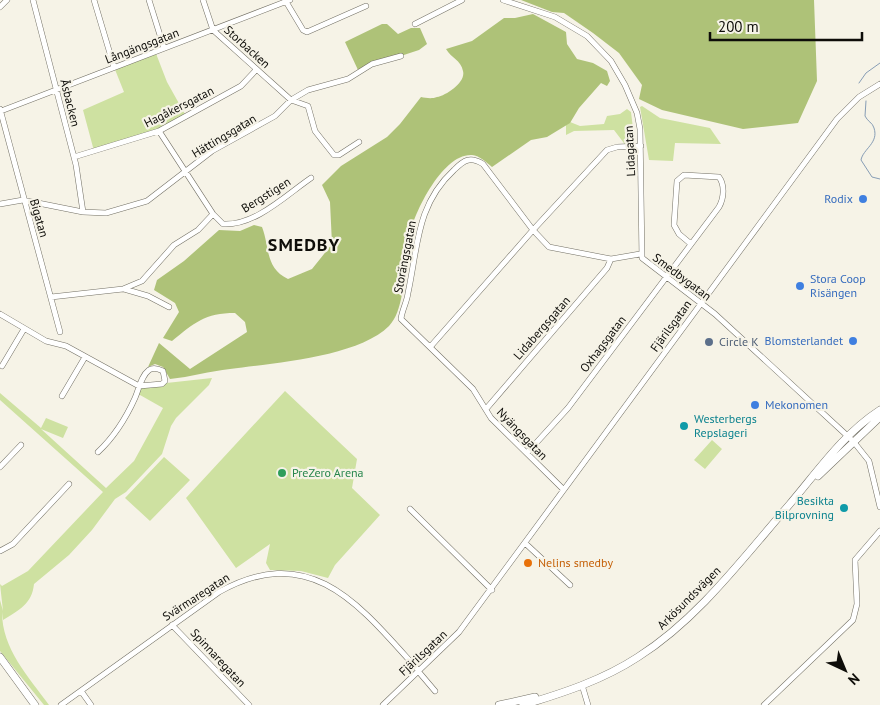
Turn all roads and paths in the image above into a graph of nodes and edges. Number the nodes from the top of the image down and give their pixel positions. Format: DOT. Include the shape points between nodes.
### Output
graph roads {
  1 [pos="7,0"];
  2 [pos="33,0"];
  3 [pos="94,0"];
  4 [pos="149,0"];
  5 [pos="203,0"];
  6 [pos="286,0"];
  7 [pos="462,0"];
  8 [pos="503,0"];
  9 [pos="366,6"];
  10 [pos="0,7"];
  11 [pos="415,24"];
  12 [pos="213,30"];
  13 [pos="164,48"];
  14 [pos="401,56"];
  15 [pos="114,67"];
  16 [pos="256,70"];
  17 [pos="880,84"];
  18 [pos="57,89"];
  19 [pos="292,100"];
  20 [pos="0,109"];
  21 [pos="159,130"];
  22 [pos="359,142"];
  23 [pos="641,146"];
  24 [pos="74,157"];
  25 [pos="186,172"];
  26 [pos="310,178"];
  27 [pos="23,200"];
  28 [pos="0,204"];
  29 [pos="83,212"];
  30 [pos="213,214"];
  31 [pos="533,230"];
  32 [pos="691,244"];
  33 [pos="640,254"];
  34 [pos="611,259"];
  35 [pos="666,277"];
  36 [pos="123,289"];
  37 [pos="52,297"];
  38 [pos="700,303"];
  39 [pos="169,306"];
  40 [pos="0,314"];
  41 [pos="24,329"];
  42 [pos="60,332"];
  43 [pos="431,346"];
  44 [pos="85,357"];
  45 [pos="2,366"];
  46 [pos="138,386"];
  47 [pos="62,396"];
  48 [pos="486,409"];
  49 [pos="880,410"];
  50 [pos="880,417"];
  51 [pos="850,438"];
  52 [pos="21,445"];
  53 [pos="98,452"];
  54 [pos="527,453"];
  55 [pos="0,467"];
  56 [pos="69,484"];
  57 [pos="563,489"];
  58 [pos="880,507"];
  59 [pos="410,509"];
  60 [pos="880,531"];
  61 [pos="525,543"];
  62 [pos="0,551"];
  63 [pos="570,585"];
  64 [pos="492,590"];
  65 [pos="172,625"];
  66 [pos="0,657"];
  67 [pos="419,671"];
  68 [pos="582,685"];
  69 [pos="81,691"];
  70 [pos="435,691"];
  71 [pos="558,693"];
  72 [pos="35,705"];
  73 [pos="61,705"];
  74 [pos="92,705"];
  75 [pos="248,705"];
  76 [pos="383,705"];
  77 [pos="499,705"];
  78 [pos="523,705"];
  79 [pos="588,705"];
  80 [pos="764,705"];
  1 -- 10 [label="street"];
  2 -- 18 [label="street, Åsbacken"];
  3 -- 15 [label="street"];
  4 -- 13 [label="street"];
  5 -- 12 [label="street, Storbacken"];
  6 -- 9 [label="street" via="307,32"];
  6 -- 12 [label="street, Långängsgatan"];
  7 -- 11 [label="street"];
  8 -- 23 [label="street, Lidagatan" via="555,17 587,36 611,61 637,113"];
  12 -- 13 [label="street, Långängsgatan"];
  12 -- 16 [label="street, Storbacken"];
  13 -- 15 [label="street, Långängsgatan"];
  14 -- 19 [label="street, Hättingsgatan" via="372,64 348,79 308,90"];
  15 -- 18 [label="street, Långängsgatan"];
  16 -- 19 [label="street, Storbacken"];
  16 -- 21 [label="street, Hagåkersgatan" via="241,86"];
  17 -- 38 [label="street, Fjärilsgatan" via="849,105"];
  18 -- 20 [label="street, Långängsgatan"];
  18 -- 24 [label="street, Åsbacken"];
  19 -- 22 [label="street, Storbacken" via="310,109 316,131 334,155"];
  19 -- 25 [label="street, Hättingsgatan" via="275,116 212,151"];
  20 -- 27 [label="street, Bigatan"];
  21 -- 24 [label="street, Hagåkersgatan"];
  21 -- 25 [label="street"];
  23 -- 31 [label="street" via="607,150"];
  23 -- 33 [label="street, Lidagatan"];
  24 -- 29 [label="street, Åsbacken"];
  25 -- 29 [label="street, Hättingsgatan" via="147,200 106,213"];
  25 -- 30 [label="street"];
  26 -- 30 [label="street, Bergstigen" via="242,221 223,224"];
  27 -- 28 [label="street"];
  27 -- 29 [label="street, Hättingsgatan"];
  27 -- 37 [label="street, Bigatan"];
  30 -- 36 [label="street" via="198,230 174,245 142,282"];
  31 -- 34 [label="street, Smedbygatan" via="549,248"];
  31 -- 43 [label="street"];
  31 -- 43 [label="street, Storängsgatan" via="483,164 464,160 446,176 426,206 417,233 402,314 404,323"];
  32 -- 32 [label="street, Oxhagsgatan" via="722,202 719,177 684,175 677,181 674,225"];
  32 -- 35 [label="street, Oxhagsgatan"];
  33 -- 34 [label="street, Smedbygatan"];
  33 -- 35 [label="street, Smedbygatan" via="645,262"];
  34 -- 48 [label="street, Lidabergsgatan" via="607,268"];
  35 -- 38 [label="street, Smedbygatan"];
  35 -- 54 [label="street, Oxhagsgatan" via="568,408"];
  36 -- 37 [label="street"];
  36 -- 39 [label="street"];
  37 -- 42 [label="street, Bigatan"];
  38 -- 51 [label="street, Smedbygatan"];
  38 -- 57 [label="street, Fjärilsgatan"];
  40 -- 41 [label="street"];
  41 -- 44 [label="street"];
  41 -- 45 [label="street"];
  43 -- 48 [label="street, Nyängsgatan" via="473,389"];
  44 -- 46 [label="street"];
  44 -- 47 [label="street"];
  46 -- 46 [label="street" via="162,384 164,371 148,370"];
  46 -- 53 [label="street" via="136,396 113,436"];
  48 -- 54 [label="street, Nyängsgatan"];
  49 -- 51 [label="main road, Arkösundsvägen"];
  50 -- 51 [label="main road, Arkösundsvägen"];
  51 -- 58 [label="street, Smedbygatan" via="869,461"];
  51 -- 68 [label="main road, Arkösundsvägen" via="694,612 636,658"];
  52 -- 55 [label="street"];
  54 -- 57 [label="street, Nyängsgatan"];
  56 -- 62 [label="street" via="13,544"];
  57 -- 61 [label="street, Fjärilsgatan"];
  59 -- 64 [label="street"];
  60 -- 80 [label="street" via="855,560 857,604 852,620"];
  61 -- 63 [label="street"];
  61 -- 64 [label="street, Fjärilsgatan"];
  64 -- 67 [label="street, Fjärilsgatan" via="460,632"];
  65 -- 67 [label="street, Svärmaregatan" via="237,582 281,573 303,576 343,593"];
  65 -- 69 [label="street, Svärmaregatan"];
  65 -- 75 [label="street, Spinnaregatan"];
  66 -- 72 [label="main road"];
  67 -- 70 [label="street, Svärmaregatan"];
  67 -- 76 [label="street, Fjärilsgatan"];
  68 -- 71 [label="main road, Arkösundsvägen"];
  68 -- 79 [label="street"];
  69 -- 73 [label="street, Svärmaregatan"];
  69 -- 74 [label="street"];
  71 -- 77 [label="main road, Arkösundsvägen"];
  71 -- 78 [label="main road, Arkösundsvägen"];
}
